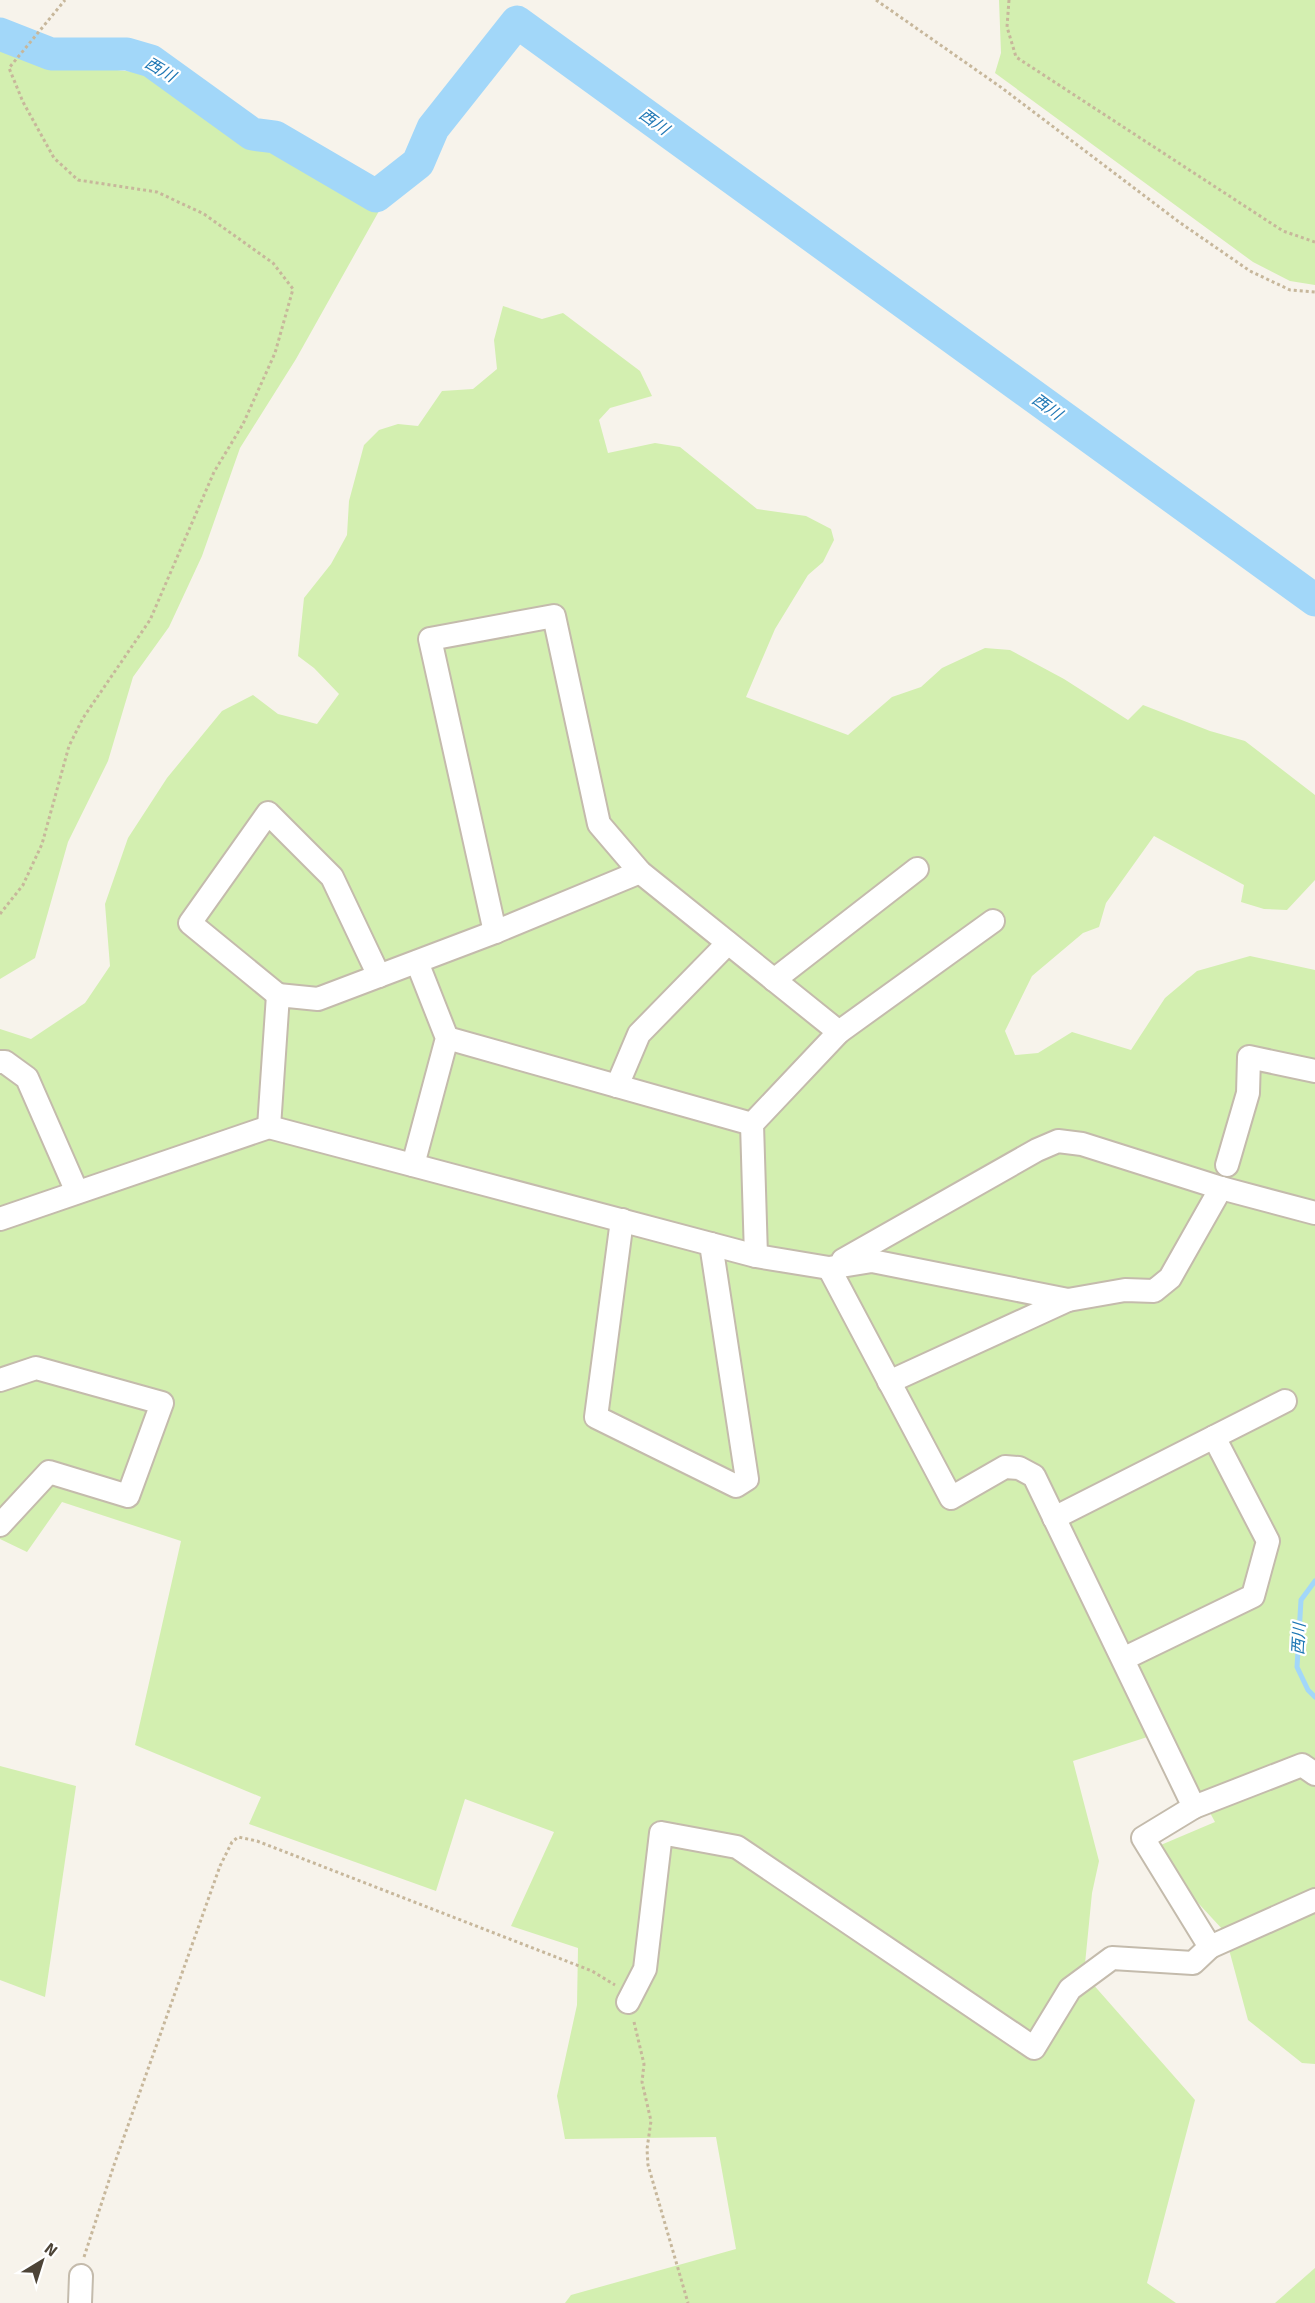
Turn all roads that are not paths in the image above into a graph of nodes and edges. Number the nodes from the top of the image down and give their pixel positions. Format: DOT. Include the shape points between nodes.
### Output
graph roads {
  1 [pos="917,869"];
  2 [pos="640,872"];
  3 [pos="993,921"];
  4 [pos="495,932"];
  5 [pos="728,943"];
  6 [pos="417,962"];
  7 [pos="379,976"];
  8 [pos="774,980"];
  9 [pos="278,995"];
  10 [pos="839,1032"];
  11 [pos="447,1038"];
  12 [pos="0,1062"];
  13 [pos="1315,1071"];
  14 [pos="617,1086"];
  15 [pos="752,1124"];
  16 [pos="269,1127"];
  17 [pos="413,1165"];
  18 [pos="1227,1165"];
  19 [pos="1221,1188"];
  20 [pos="77,1192"];
  21 [pos="1315,1213"];
  22 [pos="0,1219"];
  23 [pos="622,1220"];
  24 [pos="711,1244"];
  25 [pos="756,1256"];
  26 [pos="829,1268"];
  27 [pos="1068,1300"];
  28 [pos="0,1380"];
  29 [pos="889,1382"];
  30 [pos="1285,1401"];
  31 [pos="1214,1437"];
  32 [pos="1054,1518"];
  33 [pos="0,1525"];
  34 [pos="1122,1659"];
  35 [pos="1315,1774"];
  36 [pos="1194,1807"];
  37 [pos="1315,1900"];
  38 [pos="1209,1947"];
  39 [pos="628,2002"];
  40 [pos="81,2276"];
  41 [pos="80,2303"];
  1 -- 8 [label="street"];
  2 -- 4 [label="street"];
  2 -- 4 [label="street" via="599,824 554,616 430,639"];
  2 -- 5 [label="street"];
  3 -- 10 [label="street"];
  4 -- 6 [label="street"];
  5 -- 8 [label="street"];
  5 -- 14 [label="street" via="639,1034"];
  6 -- 7 [label="street"];
  6 -- 11 [label="street"];
  7 -- 9 [label="street" via="318,999"];
  7 -- 9 [label="street" via="332,877 268,813 190,923"];
  8 -- 10 [label="street"];
  9 -- 16 [label="street"];
  10 -- 15 [label="street"];
  11 -- 14 [label="street"];
  11 -- 17 [label="street"];
  12 -- 20 [label="street" via="27,1078"];
  13 -- 18 [label="street" via="1249,1057 1248,1093"];
  14 -- 15 [label="street"];
  15 -- 25 [label="street"];
  16 -- 17 [label="street"];
  16 -- 20 [label="street"];
  17 -- 23 [label="street"];
  19 -- 21 [label="street"];
  19 -- 26 [label="street" via="1082,1144 1058,1141"];
  19 -- 27 [label="street" via="1170,1278 1155,1291 1125,1290"];
  20 -- 22 [label="street"];
  23 -- 24 [label="street"];
  23 -- 24 [label="street" via="596,1417 736,1486 747,1479"];
  24 -- 25 [label="street"];
  25 -- 26 [label="street"];
  26 -- 27 [label="street" via="872,1261"];
  26 -- 29 [label="street"];
  27 -- 29 [label="street"];
  28 -- 33 [label="street" via="36,1368 162,1403 128,1496 49,1472"];
  29 -- 32 [label="street" via="951,1498 1005,1467 1019,1468 1034,1476"];
  30 -- 31 [label="street"];
  31 -- 32 [label="street"];
  31 -- 34 [label="street" via="1268,1541 1253,1596"];
  32 -- 34 [label="street"];
  34 -- 36 [label="street"];
  35 -- 36 [label="street" via="1302,1765"];
  36 -- 38 [label="street" via="1143,1838"];
  37 -- 38 [label="street"];
  38 -- 39 [label="street" via="1193,1963 1112,1958 1070,1989 1034,2048 737,1847 661,1833 645,1969"];
  40 -- 41 [label="street"];
}
